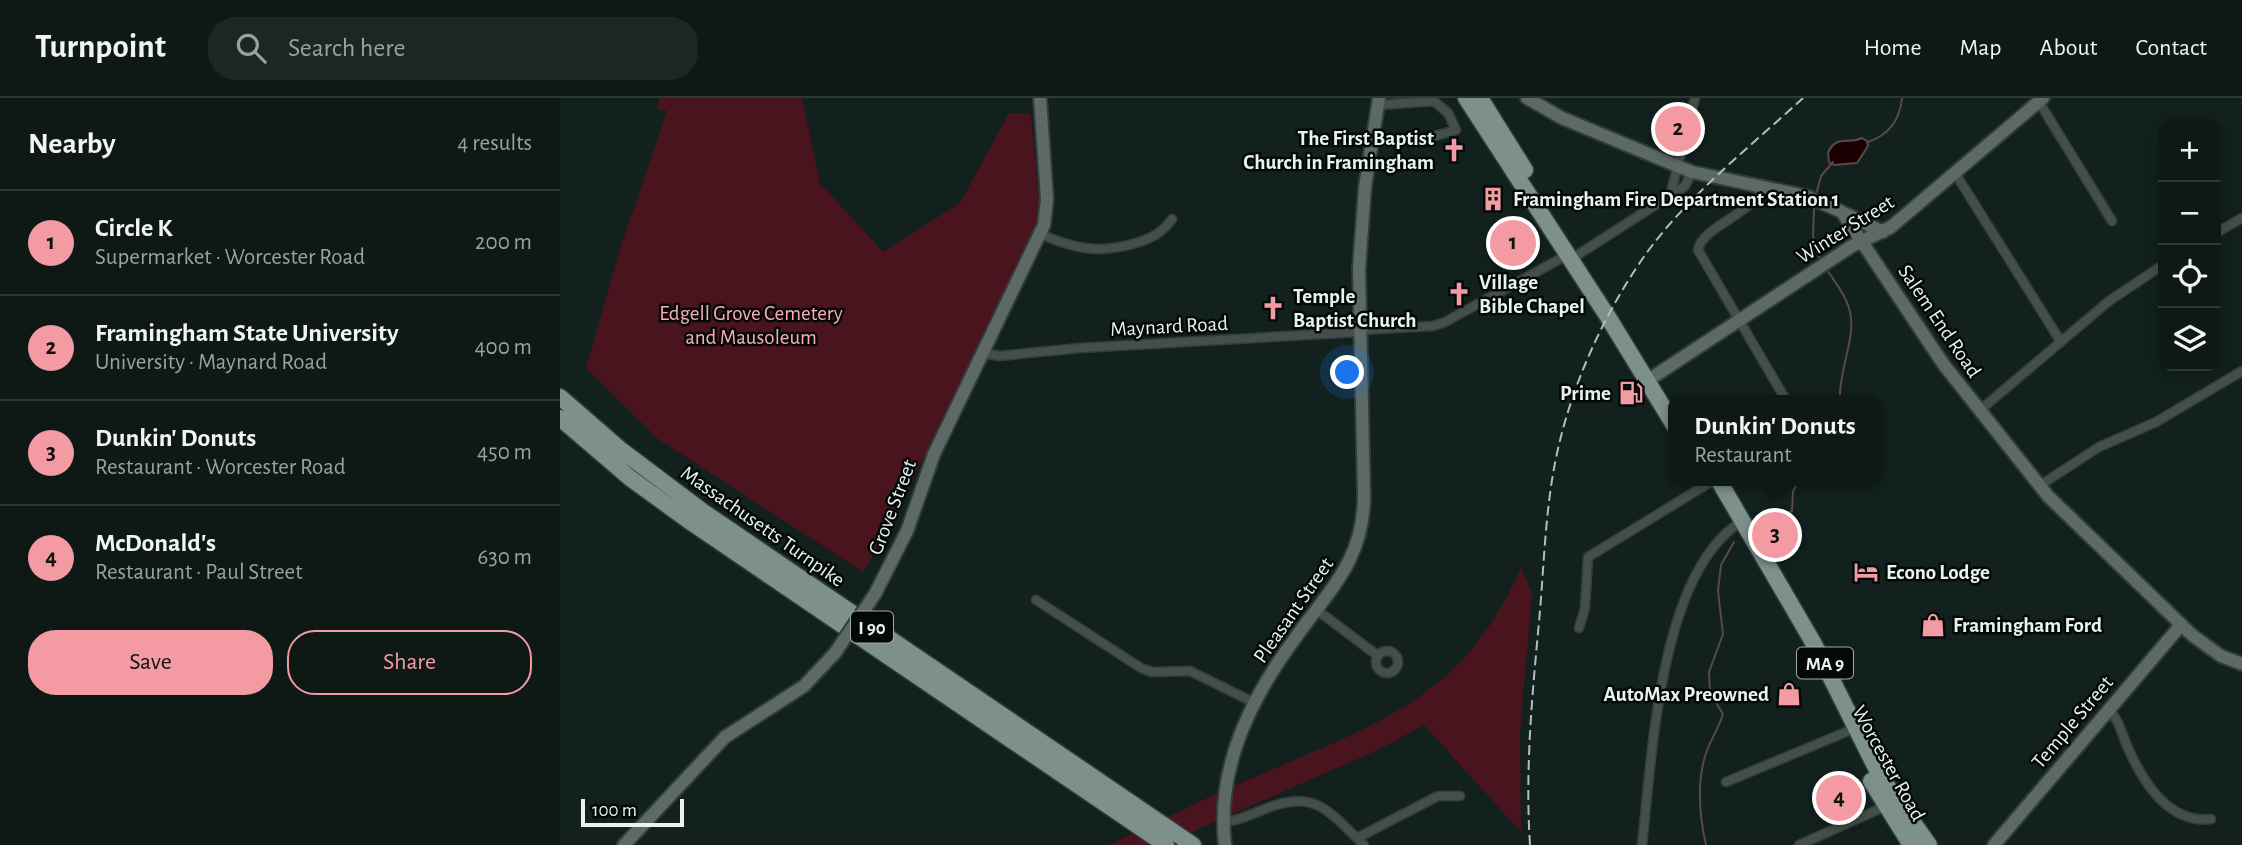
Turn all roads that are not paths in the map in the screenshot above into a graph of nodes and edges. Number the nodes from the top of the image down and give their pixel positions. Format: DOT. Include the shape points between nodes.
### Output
graph roads {
  1 [pos="1040,98"];
  2 [pos="1456,98"];
  3 [pos="1466,98"];
  4 [pos="1480,98"];
  5 [pos="1486,98"];
  6 [pos="1527,98"];
  7 [pos="1695,98"];
  8 [pos="2041,100"];
  9 [pos="1378,101"];
  10 [pos="1502,133"];
  11 [pos="1371,142"];
  12 [pos="1508,164"];
  13 [pos="1686,170"];
  14 [pos="1955,173"];
  15 [pos="1762,187"];
  16 [pos="1671,192"];
  17 [pos="1842,212"];
  18 [pos="2242,218"];
  19 [pos="1172,219"];
  20 [pos="2112,221"];
  21 [pos="2221,230"];
  22 [pos="1883,232"];
  23 [pos="1040,234"];
  24 [pos="1863,241"];
  25 [pos="1573,254"];
  26 [pos="2158,268"];
  27 [pos="1737,320"];
  28 [pos="1358,331"];
  29 [pos="2061,342"];
  30 [pos="983,354"];
  31 [pos="2242,372"];
  32 [pos="1656,375"];
  33 [pos="1668,395"];
  34 [pos="1783,395"];
  35 [pos="560,397"];
  36 [pos="1979,411"];
  37 [pos="1668,415"];
  38 [pos="560,418"];
  39 [pos="2039,485"];
  40 [pos="1705,486"];
  41 [pos="1714,486"];
  42 [pos="1715,486"];
  43 [pos="1735,526"];
  44 [pos="1036,600"];
  45 [pos="1317,610"];
  46 [pos="2182,625"];
  47 [pos="1578,628"];
  48 [pos="1378,656"];
  49 [pos="2242,664"];
  50 [pos="1255,703"];
  51 [pos="2108,709"];
  52 [pos="1846,732"];
  53 [pos="1726,782"];
  54 [pos="1460,796"];
  55 [pos="1886,806"];
  56 [pos="2211,819"];
  57 [pos="1224,834"];
  58 [pos="1357,838"];
  59 [pos="624,845"];
  60 [pos="1166,845"];
  61 [pos="1193,845"];
  62 [pos="1364,845"];
  63 [pos="1642,845"];
  64 [pos="1799,845"];
  65 [pos="1900,845"];
  66 [pos="1912,845"];
  67 [pos="1929,845"];
  68 [pos="1994,845"];
  1 -- 23 [label="street, Grove Street" via="1047,199"];
  2 -- 12 [label="highway"];
  3 -- 12 [label="highway"];
  4 -- 10 [label="highway"];
  5 -- 10 [label="highway"];
  6 -- 13 [label="street, Salem End Road"];
  7 -- 13 [label="street"];
  8 -- 14 [label="street, Winter Street"];
  8 -- 20 [label="street"];
  9 -- 11 [label="street, Pleasant Street"];
  9 -- 11 [label="street" via="1434,100 1448,113 1456,131 1424,139"];
  10 -- 25 [label="highway"];
  11 -- 28 [label="street, Pleasant Street" via="1361,236"];
  12 -- 25 [label="highway"];
  13 -- 15 [label="street, Salem End Road"];
  13 -- 16 [label="street"];
  13 -- 16 [label="street, Maynard Road" via="1688,183"];
  14 -- 22 [label="street, Winter Street"];
  14 -- 29 [label="street"];
  15 -- 17 [label="street, Salem End Road" via="1816,199"];
  15 -- 27 [label="street" via="1757,198 1698,248"];
  16 -- 25 [label="street, Maynard Road"];
  17 -- 22 [label="street"];
  17 -- 24 [label="street, Salem End Road"];
  18 -- 21 [label="street"];
  19 -- 23 [label="street" via="1152,237 1108,251 1073,248"];
  22 -- 24 [label="street, Winter Street"];
  23 -- 30 [label="street, Grove Street"];
  24 -- 27 [label="street, Winter Street"];
  24 -- 36 [label="street, Salem End Road" via="1926,340"];
  25 -- 28 [label="street, Maynard Road" via="1439,325"];
  25 -- 32 [label="highway"];
  25 -- 37 [label="highway"];
  26 -- 29 [label="street" via="2119,293"];
  27 -- 32 [label="street, Winter Street"];
  27 -- 34 [label="street"];
  28 -- 30 [label="street, Maynard Road"];
  28 -- 45 [label="street, Pleasant Street" via="1363,516 1352,558"];
  29 -- 36 [label="street"];
  30 -- 59 [label="street, Grove Street, bridge" via="933,454 901,545 835,653 804,686 725,737"];
  31 -- 39 [label="street" via="2156,422 2099,447"];
  32 -- 33 [label="highway"];
  35 -- 61 [label="highway, Massachusetts Turnpike / I 90" via="702,511"];
  36 -- 39 [label="street, Salem End Road"];
  38 -- 60 [label="highway, Massachusetts Turnpike / I 90" via="692,523"];
  39 -- 46 [label="street, Salem End Road"];
  40 -- 47 [label="street" via="1588,558 1585,608"];
  41 -- 43 [label="highway, Worcester Road / MA 9"];
  42 -- 67 [label="highway, Worcester Road / MA 9" via="1811,637 1880,776"];
  43 -- 52 [label="highway, Worcester Road / MA 9" via="1816,667"];
  43 -- 63 [label="street" via="1693,580 1677,627 1655,715"];
  44 -- 50 [label="street" via="1141,668 1190,671"];
  45 -- 48 [label="street"];
  45 -- 50 [label="street, Pleasant Street" via="1283,654"];
  46 -- 49 [label="street, Salem End Road" via="2211,650"];
  46 -- 51 [label="street, Temple Street"];
  50 -- 57 [label="street, Pleasant Street" via="1230,760"];
  51 -- 56 [label="street" via="2144,777 2162,800 2187,818"];
  51 -- 68 [label="street, Temple Street"];
  52 -- 53 [label="street"];
  52 -- 55 [label="highway, Worcester Road / MA 9"];
  54 -- 58 [label="street" via="1438,796"];
  55 -- 64 [label="street"];
  55 -- 65 [label="highway"];
  55 -- 66 [label="highway, Worcester Road / MA 9"];
  57 -- 58 [label="street" via="1238,819 1286,800 1301,799 1323,808"];
  58 -- 62 [label="street"];
}
